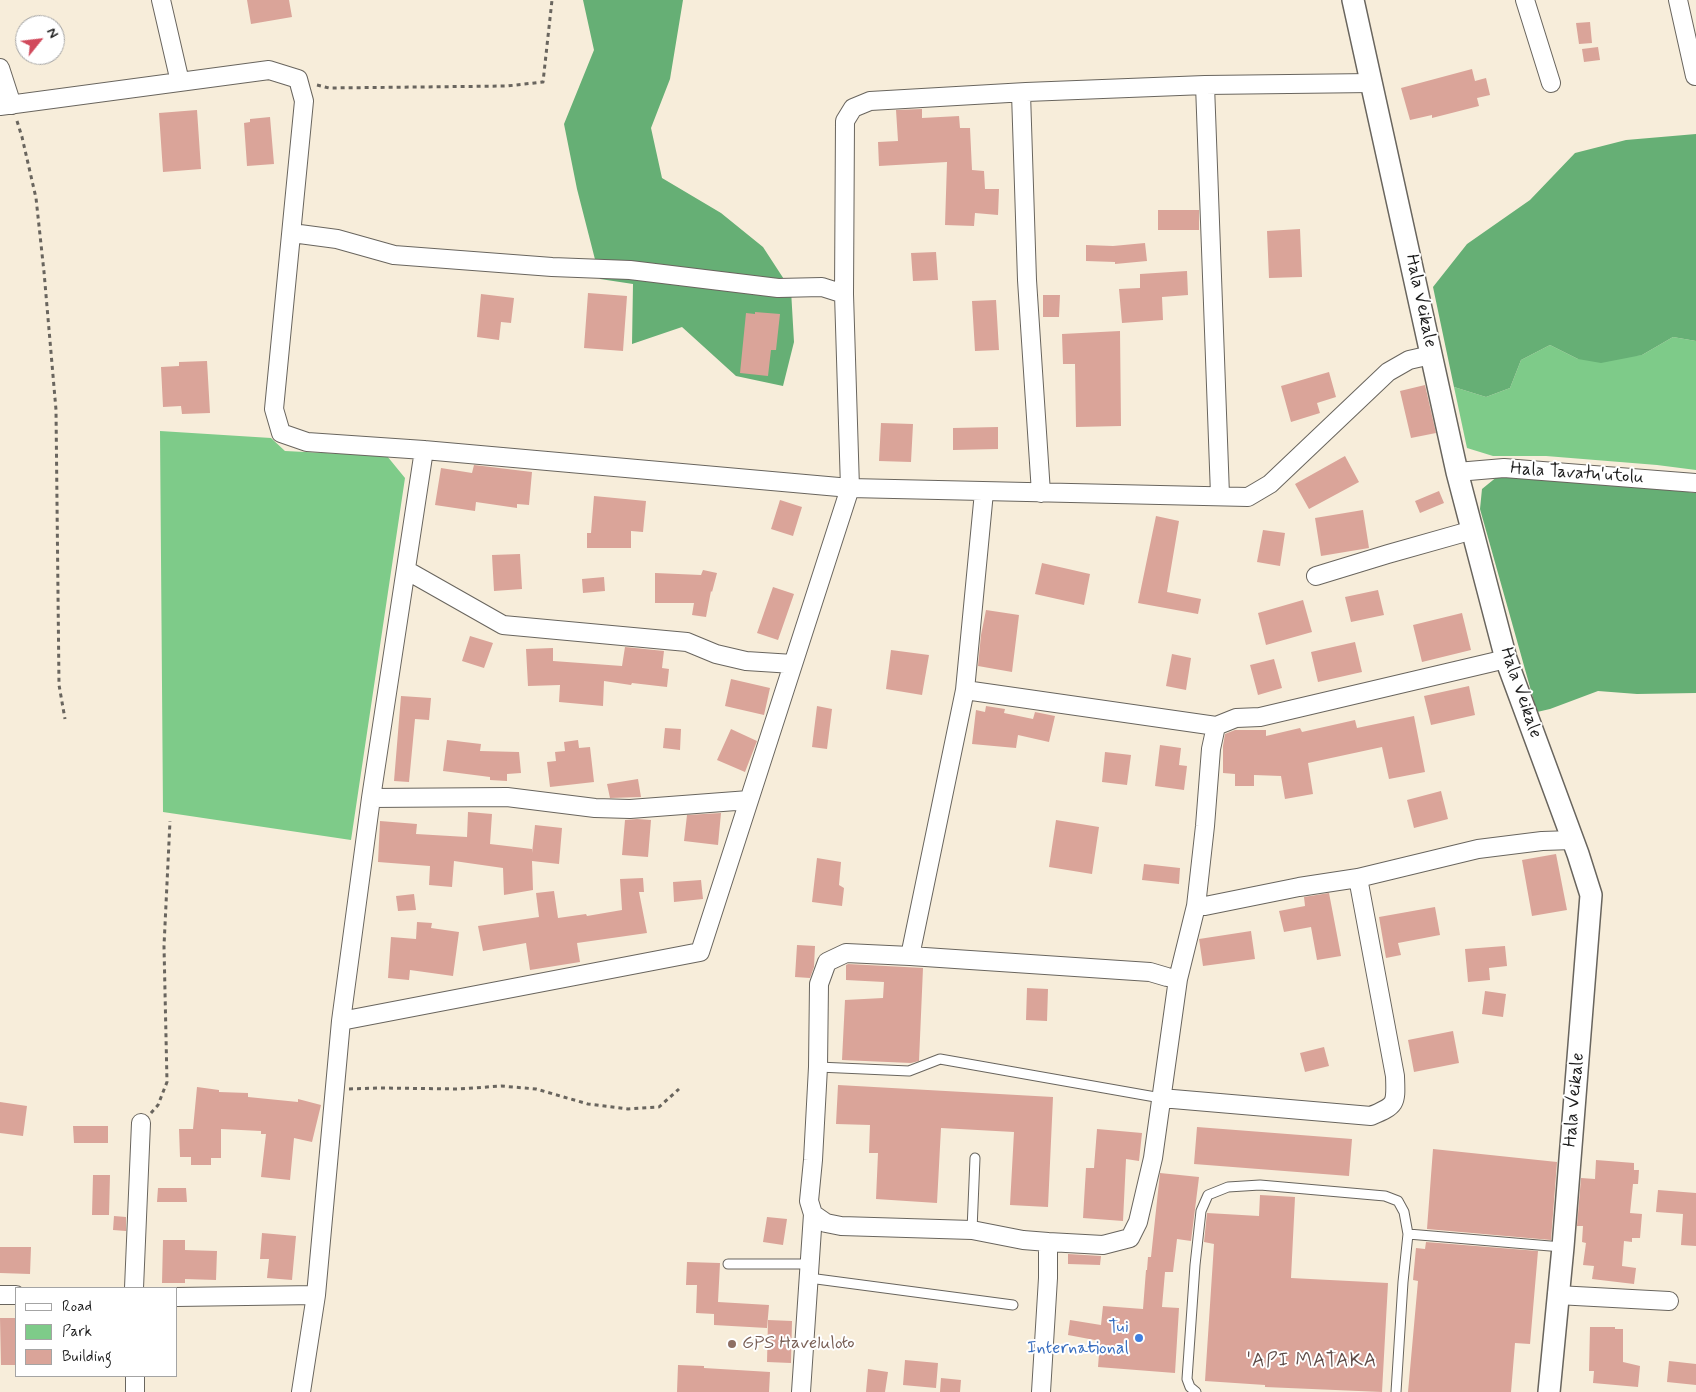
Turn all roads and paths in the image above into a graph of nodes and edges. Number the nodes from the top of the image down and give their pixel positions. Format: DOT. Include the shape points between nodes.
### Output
graph roads {
  1 [pos="161,0"];
  2 [pos="552,0"];
  3 [pos="1353,0"];
  4 [pos="1525,0"];
  5 [pos="1678,0"];
  6 [pos="0,68"];
  7 [pos="1695,76"];
  8 [pos="298,79"];
  9 [pos="180,82"];
  10 [pos="1372,83"];
  11 [pos="1551,83"];
  12 [pos="1205,85"];
  13 [pos="1021,93"];
  14 [pos="6,105"];
  15 [pos="292,233"];
  16 [pos="844,294"];
  17 [pos="1431,355"];
  18 [pos="424,450"];
  19 [pos="1457,472"];
  20 [pos="1696,483"];
  21 [pos="850,488"];
  22 [pos="984,492"];
  23 [pos="1041,493"];
  24 [pos="1220,496"];
  25 [pos="1473,530"];
  26 [pos="406,570"];
  27 [pos="1316,576"];
  28 [pos="1506,659"];
  29 [pos="793,664"];
  30 [pos="965,690"];
  31 [pos="65,719"];
  32 [pos="1216,726"];
  33 [pos="371,798"];
  34 [pos="749,800"];
  35 [pos="170,821"];
  36 [pos="1573,840"];
  37 [pos="1358,878"];
  38 [pos="1196,906"];
  39 [pos="910,956"];
  40 [pos="1178,979"];
  41 [pos="341,1021"];
  42 [pos="818,1067"];
  43 [pos="679,1089"];
  44 [pos="335,1090"];
  45 [pos="1161,1098"];
  46 [pos="141,1123"];
  47 [pos="976,1158"];
  48 [pos="813,1214"];
  49 [pos="972,1230"];
  50 [pos="1408,1234"];
  51 [pos="1048,1242"];
  52 [pos="1563,1247"];
  53 [pos="728,1264"];
  54 [pos="810,1271"];
  55 [pos="134,1287"];
  56 [pos="0,1295"];
  57 [pos="15,1295"];
  58 [pos="316,1295"];
  59 [pos="1557,1295"];
  60 [pos="178,1297"];
  61 [pos="1670,1301"];
  62 [pos="1012,1305"];
  63 [pos="135,1377"];
  64 [pos="135,1392"];
  65 [pos="301,1392"];
  66 [pos="801,1392"];
  67 [pos="1041,1392"];
  68 [pos="1196,1392"];
  69 [pos="1396,1392"];
  70 [pos="1549,1392"];
  1 -- 9 [label="street"];
  2 -- 8 [label="path" via="543,82 507,86 329,88"];
  3 -- 10 [label="street, Hala Veikale"];
  4 -- 11 [label="street"];
  5 -- 7 [label="street"];
  6 -- 14 [label="street"];
  8 -- 9 [label="street" via="269,70"];
  8 -- 15 [label="street" via="304,101"];
  9 -- 14 [label="street"];
  10 -- 12 [label="street"];
  10 -- 17 [label="street, Hala Veikale"];
  12 -- 13 [label="street"];
  12 -- 24 [label="street"];
  13 -- 16 [label="street" via="870,101 853,108 845,121"];
  13 -- 23 [label="street"];
  14 -- 31 [label="path" via="22,138 36,198 45,282 56,410 59,685"];
  15 -- 16 [label="street" via="337,239 394,256 630,270 778,288 822,287"];
  15 -- 18 [label="street" via="274,409 280,433 307,442"];
  16 -- 21 [label="street"];
  17 -- 19 [label="street, Hala Veikale"];
  17 -- 24 [label="street" via="1408,360 1388,372 1270,484 1248,497"];
  18 -- 21 [label="street"];
  18 -- 26 [label="street"];
  19 -- 20 [label="street, Hala Tavatu'utolu" via="1504,468"];
  19 -- 25 [label="street, Hala Veikale"];
  21 -- 22 [label="street"];
  21 -- 29 [label="street"];
  22 -- 23 [label="street"];
  22 -- 30 [label="street"];
  23 -- 24 [label="street"];
  25 -- 27 [label="street"];
  25 -- 28 [label="street, Hala Veikale"];
  26 -- 29 [label="street" via="503,625 687,642 716,654 746,661"];
  26 -- 33 [label="street"];
  28 -- 32 [label="street" via="1260,717 1236,718"];
  28 -- 36 [label="street, Hala Veikale"];
  29 -- 34 [label="street"];
  30 -- 32 [label="street"];
  30 -- 39 [label="street"];
  32 -- 38 [label="street"];
  33 -- 34 [label="street" via="507,797 630,809"];
  33 -- 41 [label="street"];
  34 -- 41 [label="street" via="700,952"];
  35 -- 46 [label="path" via="164,946 167,1082 158,1105"];
  36 -- 37 [label="street" via="1478,849"];
  36 -- 52 [label="street, Hala Veikale" via="1590,895"];
  37 -- 38 [label="street"];
  37 -- 45 [label="street" via="1395,1076 1396,1096 1390,1108 1371,1116"];
  38 -- 40 [label="street"];
  39 -- 40 [label="street" via="1150,972"];
  39 -- 42 [label="street" via="846,953 827,962 819,984"];
  40 -- 45 [label="street"];
  41 -- 44 [label="street"];
  42 -- 45 [label="lane" via="909,1071 940,1059"];
  42 -- 48 [label="street" via="809,1200"];
  43 -- 44 [label="path" via="659,1106 628,1109 588,1104 536,1089 501,1086"];
  44 -- 58 [label="street"];
  45 -- 51 [label="street" via="1153,1158 1138,1222 1130,1238 1103,1245"];
  46 -- 55 [label="street"];
  47 -- 49 [label="lane"];
  48 -- 49 [label="street" via="826,1223 841,1226"];
  48 -- 54 [label="street"];
  49 -- 51 [label="street"];
  50 -- 52 [label="lane"];
  50 -- 68 [label="lane" via="1404,1212 1398,1201 1385,1196 1260,1185 1228,1187 1208,1195 1201,1210 1187,1379"];
  50 -- 69 [label="lane"];
  51 -- 67 [label="street"];
  52 -- 59 [label="street, Hala Veikale"];
  53 -- 54 [label="lane"];
  54 -- 62 [label="lane"];
  54 -- 66 [label="street"];
  56 -- 57 [label="street"];
  58 -- 60 [label="street"];
  58 -- 65 [label="street"];
  59 -- 61 [label="street"];
  59 -- 70 [label="street, Hala Veikale"];
  63 -- 64 [label="street"];
}
